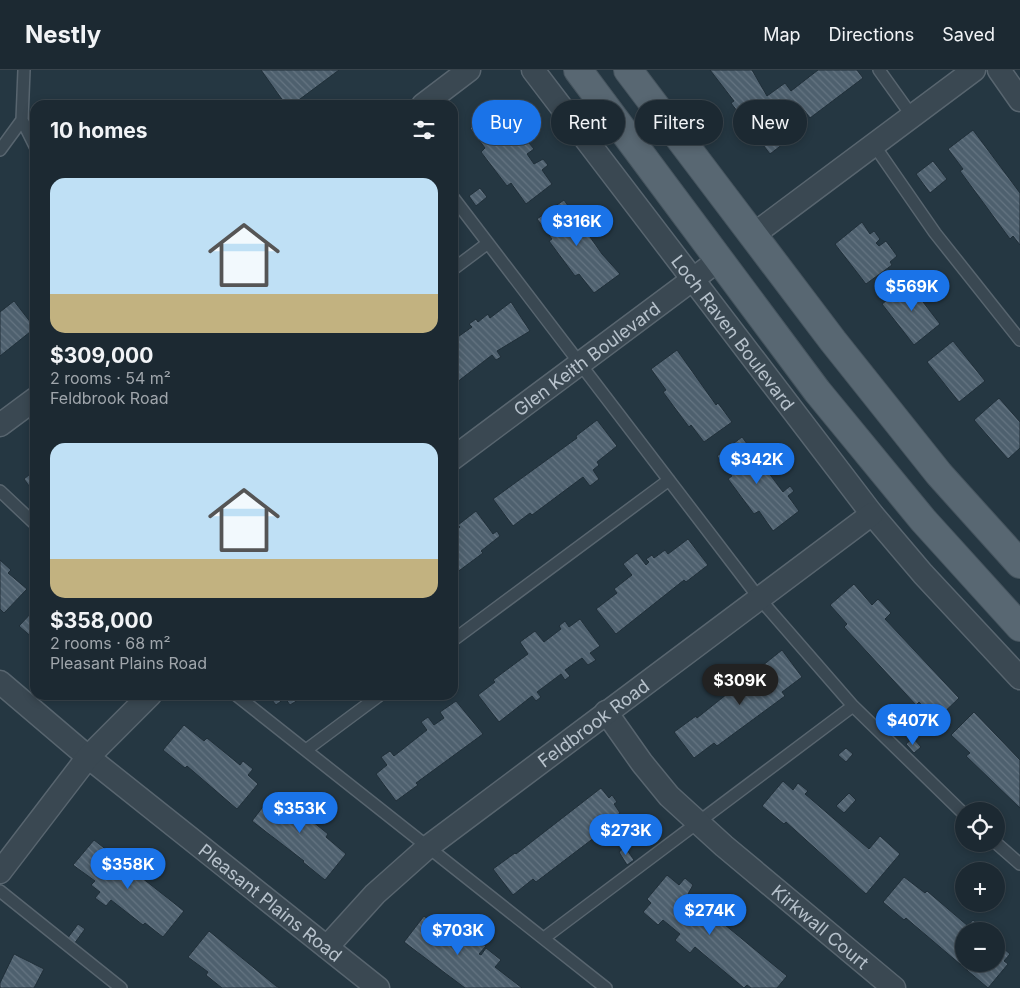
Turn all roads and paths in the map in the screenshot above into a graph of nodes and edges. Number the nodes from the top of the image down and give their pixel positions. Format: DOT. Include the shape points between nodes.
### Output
graph roads {
  1 [pos="24,70"];
  2 [pos="469,70"];
  3 [pos="533,70"];
  4 [pos="578,70"];
  5 [pos="628,70"];
  6 [pos="879,70"];
  7 [pos="974,70"];
  8 [pos="999,70"];
  9 [pos="430,100"];
  10 [pos="1020,100"];
  11 [pos="912,116"];
  12 [pos="22,120"];
  13 [pos="30,136"];
  14 [pos="874,145"];
  15 [pos="0,150"];
  16 [pos="458,204"];
  17 [pos="753,235"];
  18 [pos="488,243"];
  19 [pos="720,260"];
  20 [pos="458,266"];
  21 [pos="693,280"];
  22 [pos="1020,340"];
  23 [pos="580,364"];
  24 [pos="30,402"];
  25 [pos="0,425"];
  26 [pos="458,455"];
  27 [pos="669,480"];
  28 [pos="0,491"];
  29 [pos="872,514"];
  30 [pos="30,519"];
  31 [pos="1020,564"];
  32 [pos="759,598"];
  33 [pos="1020,627"];
  34 [pos="458,637"];
  35 [pos="1020,678"];
  36 [pos="0,682"];
  37 [pos="145,700"];
  38 [pos="242,700"];
  39 [pos="373,700"];
  40 [pos="853,706"];
  41 [pos="606,712"];
  42 [pos="306,750"];
  43 [pos="88,757"];
  44 [pos="955,805"];
  45 [pos="699,823"];
  46 [pos="429,846"];
  47 [pos="1005,851"];
  48 [pos="1020,864"];
  49 [pos="0,872"];
  50 [pos="0,891"];
  51 [pos="544,938"];
  52 [pos="327,947"];
  53 [pos="114,986"];
  54 [pos="378,988"];
  55 [pos="606,988"];
  56 [pos="894,988"];
  1 -- 12 [label="lane"];
  2 -- 9 [label="street"];
  3 -- 21 [label="street, Loch Raven Boulevard"];
  4 -- 19 [label="main road, Loch Raven Boulevard"];
  5 -- 17 [label="main road"];
  6 -- 11 [label="lane"];
  7 -- 11 [label="street"];
  8 -- 10 [label="street"];
  11 -- 14 [label="street"];
  12 -- 13 [label="lane"];
  12 -- 15 [label="lane"];
  14 -- 17 [label="street"];
  14 -- 22 [label="lane" via="935,233"];
  16 -- 18 [label="lane"];
  17 -- 19 [label="main road"];
  17 -- 31 [label="main road" via="832,341 939,474"];
  18 -- 20 [label="lane"];
  18 -- 23 [label="lane"];
  19 -- 21 [label="street, Glen Keith Boulevard"];
  19 -- 33 [label="main road, Loch Raven Boulevard" via="876,465"];
  21 -- 23 [label="street, Glen Keith Boulevard"];
  21 -- 29 [label="street, Loch Raven Boulevard"];
  23 -- 26 [label="street, Glen Keith Boulevard"];
  23 -- 27 [label="lane"];
  24 -- 25 [label="street"];
  27 -- 32 [label="lane"];
  27 -- 34 [label="lane"];
  28 -- 30 [label="lane"];
  29 -- 32 [label="street, Feldbrook Road"];
  29 -- 35 [label="street, Loch Raven Boulevard"];
  32 -- 40 [label="lane"];
  32 -- 41 [label="street, Feldbrook Road"];
  36 -- 43 [label="street, Pleasant Plains Road"];
  37 -- 43 [label="street"];
  38 -- 42 [label="lane"];
  39 -- 42 [label="lane"];
  40 -- 44 [label="lane"];
  40 -- 45 [label="lane"];
  41 -- 45 [label="street, Kirkwall Court" via="658,783"];
  41 -- 46 [label="street, Feldbrook Road"];
  42 -- 46 [label="lane"];
  43 -- 49 [label="street"];
  43 -- 52 [label="street, Pleasant Plains Road"];
  45 -- 51 [label="lane"];
  45 -- 56 [label="street, Kirkwall Court"];
  46 -- 51 [label="lane"];
  46 -- 52 [label="street, Feldbrook Road" via="375,894"];
  47 -- 48 [label="lane"];
  50 -- 53 [label="lane"];
  51 -- 55 [label="lane"];
  52 -- 54 [label="street, Pleasant Plains Road"];
}
